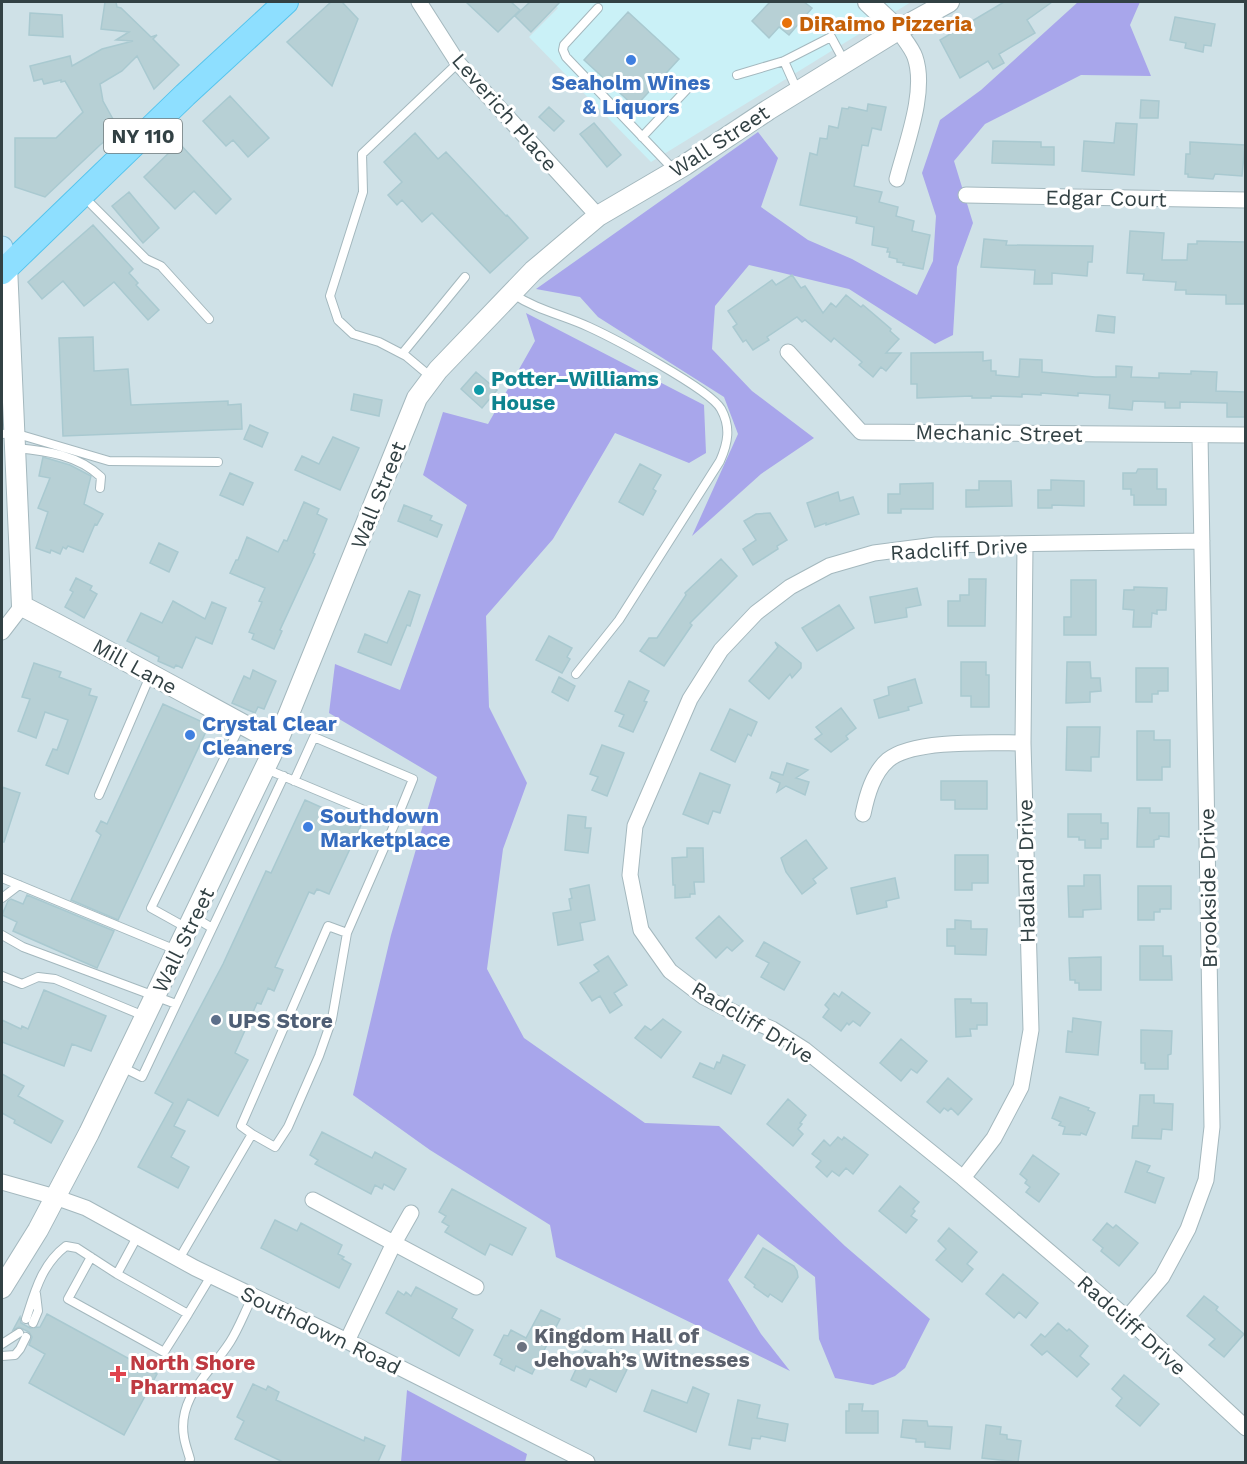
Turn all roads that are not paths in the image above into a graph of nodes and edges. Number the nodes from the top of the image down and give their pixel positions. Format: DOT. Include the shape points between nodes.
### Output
graph roads {
  1 [pos="286,2"];
  2 [pos="419,2"];
  3 [pos="868,2"];
  4 [pos="949,2"];
  5 [pos="598,8"];
  6 [pos="898,30"];
  7 [pos="784,62"];
  8 [pos="845,62"];
  9 [pos="458,63"];
  10 [pos="737,75"];
  11 [pos="689,87"];
  12 [pos="798,92"];
  13 [pos="642,137"];
  14 [pos="675,171"];
  15 [pos="897,179"];
  16 [pos="82,195"];
  17 [pos="966,195"];
  18 [pos="1245,200"];
  19 [pos="598,216"];
  20 [pos="4,262"];
  21 [pos="465,277"];
  22 [pos="512,293"];
  23 [pos="209,319"];
  24 [pos="6,347"];
  25 [pos="788,352"];
  26 [pos="402,354"];
  27 [pos="433,378"];
  28 [pos="1200,435"];
  29 [pos="1245,435"];
  30 [pos="10,438"];
  31 [pos="219,462"];
  32 [pos="100,488"];
  33 [pos="1202,541"];
  34 [pos="1025,545"];
  35 [pos="22,606"];
  36 [pos="2,632"];
  37 [pos="576,674"];
  38 [pos="151,675"];
  39 [pos="241,723"];
  40 [pos="1023,742"];
  41 [pos="277,743"];
  42 [pos="265,769"];
  43 [pos="284,776"];
  44 [pos="294,781"];
  45 [pos="99,795"];
  46 [pos="863,814"];
  47 [pos="395,823"];
  48 [pos="245,835"];
  49 [pos="2,878"];
  50 [pos="19,885"];
  51 [pos="2,898"];
  52 [pos="191,923"];
  53 [pos="212,928"];
  54 [pos="347,933"];
  55 [pos="2,935"];
  56 [pos="178,950"];
  57 [pos="2,975"];
  58 [pos="155,997"];
  59 [pos="176,1004"];
  60 [pos="146,1017"];
  61 [pos="121,1067"];
  62 [pos="252,1134"];
  63 [pos="963,1178"];
  64 [pos="2,1182"];
  65 [pos="55,1197"];
  66 [pos="313,1200"];
  67 [pos="411,1213"];
  68 [pos="137,1237"];
  69 [pos="394,1243"];
  70 [pos="91,1257"];
  71 [pos="179,1259"];
  72 [pos="117,1274"];
  73 [pos="211,1276"];
  74 [pos="476,1287"];
  75 [pos="2,1288"];
  76 [pos="253,1296"];
  77 [pos="188,1314"];
  78 [pos="1126,1318"];
  79 [pos="30,1321"];
  80 [pos="347,1341"];
  81 [pos="2,1344"];
  82 [pos="2,1356"];
  83 [pos="1245,1428"];
  84 [pos="192,1462"];
  85 [pos="587,1462"];
  1 -- 16 [label="main road, NY 110"];
  2 -- 9 [label="street, Leverich Place"];
  3 -- 6 [label="street"];
  4 -- 6 [label="street, Wall Street"];
  5 -- 13 [label="lane" via="569,38 563,50"];
  6 -- 8 [label="street, Wall Street"];
  6 -- 15 [label="street" via="915,54 920,75"];
  7 -- 8 [label="lane" via="831,37"];
  7 -- 10 [label="lane"];
  7 -- 12 [label="lane"];
  8 -- 12 [label="street, Wall Street"];
  9 -- 19 [label="street, Leverich Place"];
  9 -- 26 [label="lane" via="362,154 363,192 330,296 338,320 353,334"];
  11 -- 13 [label="lane"];
  12 -- 14 [label="street, Wall Street"];
  13 -- 14 [label="lane"];
  14 -- 19 [label="street, Wall Street"];
  16 -- 20 [label="main road, NY 110"];
  16 -- 23 [label="lane" via="146,259 160,266"];
  17 -- 18 [label="street, Edgar Court"];
  19 -- 22 [label="street, Wall Street"];
  20 -- 24 [label="street"];
  21 -- 26 [label="lane"];
  22 -- 27 [label="street, Wall Street"];
  22 -- 37 [label="lane" via="528,304 587,326 678,375 720,406 726,421 728,442 720,461 618,620"];
  24 -- 30 [label="street"];
  25 -- 28 [label="street, Mechanic Street" via="861,432"];
  26 -- 27 [label="lane"];
  27 -- 41 [label="street, Wall Street" via="417,398"];
  28 -- 29 [label="street, Mechanic Street"];
  28 -- 33 [label="street, Brookside Drive"];
  30 -- 31 [label="lane" via="110,461"];
  30 -- 32 [label="lane" via="88,465 101,477"];
  30 -- 35 [label="street"];
  33 -- 34 [label="street, Radcliff Drive"];
  33 -- 78 [label="street, Brookside Drive" via="1212,1127 1206,1180 1188,1228 1162,1277"];
  34 -- 40 [label="street, Hadland Drive"];
  34 -- 63 [label="street, Radcliff Drive" via="936,546 874,553 829,566 790,587 756,613 721,650 690,699 635,826 630,876 641,930 670,971 704,997 772,1029 805,1050"];
  35 -- 36 [label="street"];
  35 -- 38 [label="street, Mill Lane"];
  38 -- 39 [label="street, Mill Lane"];
  38 -- 45 [label="lane"];
  39 -- 41 [label="street, Mill Lane"];
  39 -- 52 [label="lane" via="151,908"];
  40 -- 46 [label="street" via="959,743 899,753 886,761 876,775"];
  40 -- 63 [label="street, Hadland Drive" via="1031,1030 1021,1087 994,1138"];
  41 -- 42 [label="street, Wall Street"];
  42 -- 43 [label="lane"];
  42 -- 48 [label="street, Wall Street"];
  43 -- 44 [label="lane"];
  43 -- 48 [label="lane"];
  44 -- 47 [label="lane"];
  44 -- 47 [label="lane" via="314,737 413,779"];
  47 -- 54 [label="lane"];
  48 -- 52 [label="street, Wall Street"];
  48 -- 53 [label="lane"];
  49 -- 50 [label="lane"];
  50 -- 51 [label="lane"];
  50 -- 56 [label="lane"];
  52 -- 53 [label="lane"];
  52 -- 56 [label="street, Wall Street"];
  53 -- 59 [label="lane"];
  54 -- 62 [label="lane" via="328,926 241,1126"];
  54 -- 62 [label="lane" via="332,1019 288,1127 275,1147"];
  55 -- 58 [label="lane" via="23,947"];
  56 -- 58 [label="street, Wall Street"];
  57 -- 60 [label="lane" via="22,984 38,977 55,979"];
  58 -- 59 [label="lane"];
  58 -- 60 [label="street, Wall Street"];
  59 -- 61 [label="lane" via="142,1077"];
  60 -- 61 [label="street, Wall Street"];
  61 -- 65 [label="street, Wall Street"];
  62 -- 71 [label="lane"];
  63 -- 78 [label="street, Radcliff Drive"];
  64 -- 65 [label="street, Southdown Road"];
  65 -- 68 [label="street, Southdown Road"];
  65 -- 75 [label="street, Wall Street"];
  66 -- 69 [label="street"];
  67 -- 69 [label="street"];
  68 -- 71 [label="street, Southdown Road"];
  68 -- 72 [label="lane"];
  69 -- 74 [label="street"];
  69 -- 80 [label="street"];
  70 -- 72 [label="lane"];
  70 -- 77 [label="lane" via="68,1299 164,1352"];
  70 -- 79 [label="lane" via="66,1246 53,1256 35,1289"];
  71 -- 73 [label="street, Southdown Road"];
  72 -- 77 [label="lane"];
  73 -- 76 [label="street, Southdown Road"];
  73 -- 77 [label="lane"];
  76 -- 80 [label="street, Southdown Road"];
  76 -- 84 [label="lane" via="230,1342 189,1399 183,1435"];
  78 -- 83 [label="street, Radcliff Drive"];
  80 -- 85 [label="street, Southdown Road"];
  81 -- 82 [label="lane" via="22,1335 21,1349 15,1355"];
}
